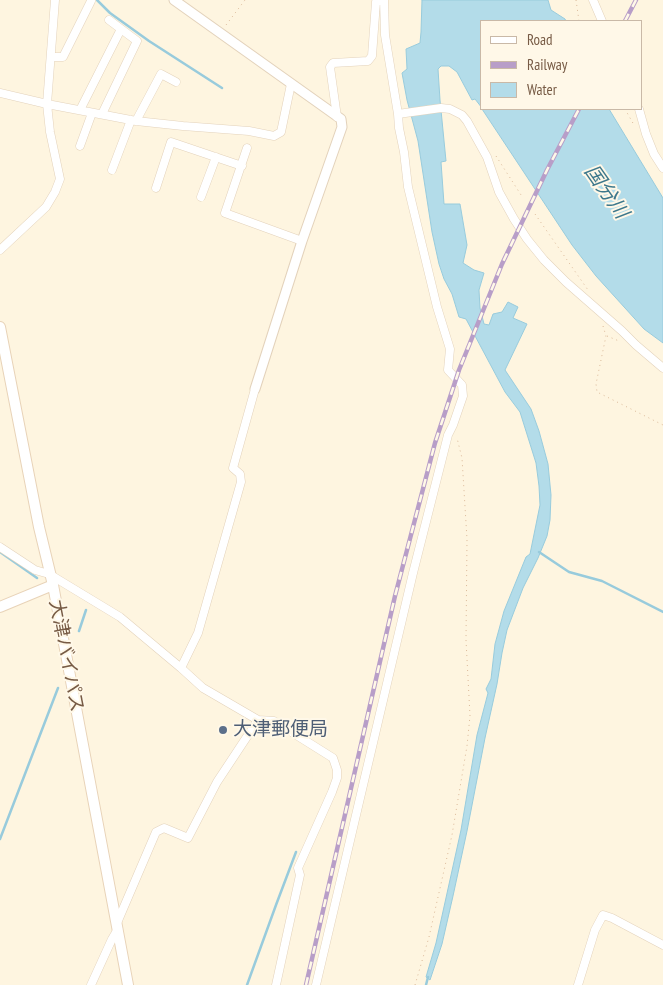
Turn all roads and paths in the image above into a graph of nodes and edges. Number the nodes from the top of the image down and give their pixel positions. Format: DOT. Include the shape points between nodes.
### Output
graph roads {
  1 [pos="55,0"];
  2 [pos="174,0"];
  3 [pos="245,0"];
  4 [pos="384,0"];
  5 [pos="576,0"];
  6 [pos="593,0"];
  7 [pos="91,1"];
  8 [pos="109,20"];
  9 [pos="579,20"];
  10 [pos="602,20"];
  11 [pos="121,29"];
  12 [pos="220,33"];
  13 [pos="51,57"];
  14 [pos="176,82"];
  15 [pos="290,84"];
  16 [pos="0,93"];
  17 [pos="47,104"];
  18 [pos="80,110"];
  19 [pos="639,110"];
  20 [pos="92,113"];
  21 [pos="401,113"];
  22 [pos="102,114"];
  23 [pos="337,117"];
  24 [pos="133,120"];
  25 [pos="80,146"];
  26 [pos="248,148"];
  27 [pos="216,157"];
  28 [pos="242,166"];
  29 [pos="663,168"];
  30 [pos="112,170"];
  31 [pos="156,188"];
  32 [pos="201,197"];
  33 [pos="535,214"];
  34 [pos="302,241"];
  35 [pos="0,250"];
  36 [pos="588,290"];
  37 [pos="598,311"];
  38 [pos="0,327"];
  39 [pos="663,368"];
  40 [pos="255,389"];
  41 [pos="453,425"];
  42 [pos="663,426"];
  43 [pos="0,547"];
  44 [pos="50,574"];
  45 [pos="53,585"];
  46 [pos="0,607"];
  47 [pos="181,668"];
  48 [pos="258,720"];
  49 [pos="117,926"];
  50 [pos="663,945"];
  51 [pos="91,985"];
  52 [pos="128,985"];
  53 [pos="276,985"];
  54 [pos="316,985"];
  55 [pos="415,985"];
  56 [pos="578,985"];
  1 -- 13 [label="street"];
  2 -- 12 [label="street"];
  3 -- 12 [label="path"];
  4 -- 21 [label="street" via="385,35"];
  4 -- 23 [label="street" via="376,2 372,56 368,60 333,63 330,68"];
  5 -- 9 [label="path"];
  6 -- 10 [label="street"];
  7 -- 13 [label="street" via="63,57"];
  8 -- 11 [label="street"];
  11 -- 18 [label="street"];
  11 -- 22 [label="street" via="137,41"];
  12 -- 15 [label="street"];
  13 -- 17 [label="street"];
  14 -- 24 [label="street" via="161,74"];
  15 -- 23 [label="street"];
  15 -- 24 [label="street" via="281,132 274,136"];
  16 -- 17 [label="street"];
  17 -- 18 [label="street"];
  17 -- 35 [label="street" via="60,179 46,207"];
  18 -- 20 [label="street"];
  19 -- 29 [label="street" via="654,154"];
  20 -- 22 [label="street"];
  20 -- 25 [label="street"];
  21 -- 37 [label="street" via="441,108 462,115 487,157 499,192 527,239 544,260"];
  21 -- 41 [label="street" via="399,128 408,187 450,349 448,370 462,385 463,396"];
  22 -- 24 [label="street"];
  23 -- 34 [label="street" via="342,127"];
  24 -- 30 [label="street"];
  26 -- 28 [label="street"];
  27 -- 28 [label="street"];
  27 -- 31 [label="street" via="171,142"];
  27 -- 32 [label="street"];
  28 -- 34 [label="street" via="225,214"];
  33 -- 36 [label="path"];
  34 -- 40 [label="street"];
  37 -- 39 [label="street"];
  37 -- 42 [label="path" via="606,336 597,392"];
  38 -- 44 [label="main road, 大津バイパス" via="38,528"];
  40 -- 47 [label="street" via="233,468 240,474 241,482 198,634"];
  41 -- 54 [label="street" via="416,564"];
  41 -- 55 [label="path" via="462,458 467,539 466,640 470,716 452,834"];
  43 -- 44 [label="street" via="35,570"];
  44 -- 45 [label="main road, 大津バイパス"];
  44 -- 47 [label="street" via="120,617"];
  45 -- 46 [label="main road"];
  45 -- 49 [label="main road, 大津バイパス"];
  47 -- 48 [label="street" via="203,688"];
  48 -- 49 [label="street" via="217,782 188,838 164,828 156,832"];
  48 -- 53 [label="street" via="274,721 333,758 337,770 332,792 298,868 300,875"];
  49 -- 51 [label="street"];
  49 -- 52 [label="main road, 大津バイパス"];
  50 -- 56 [label="street" via="603,915"];
}
